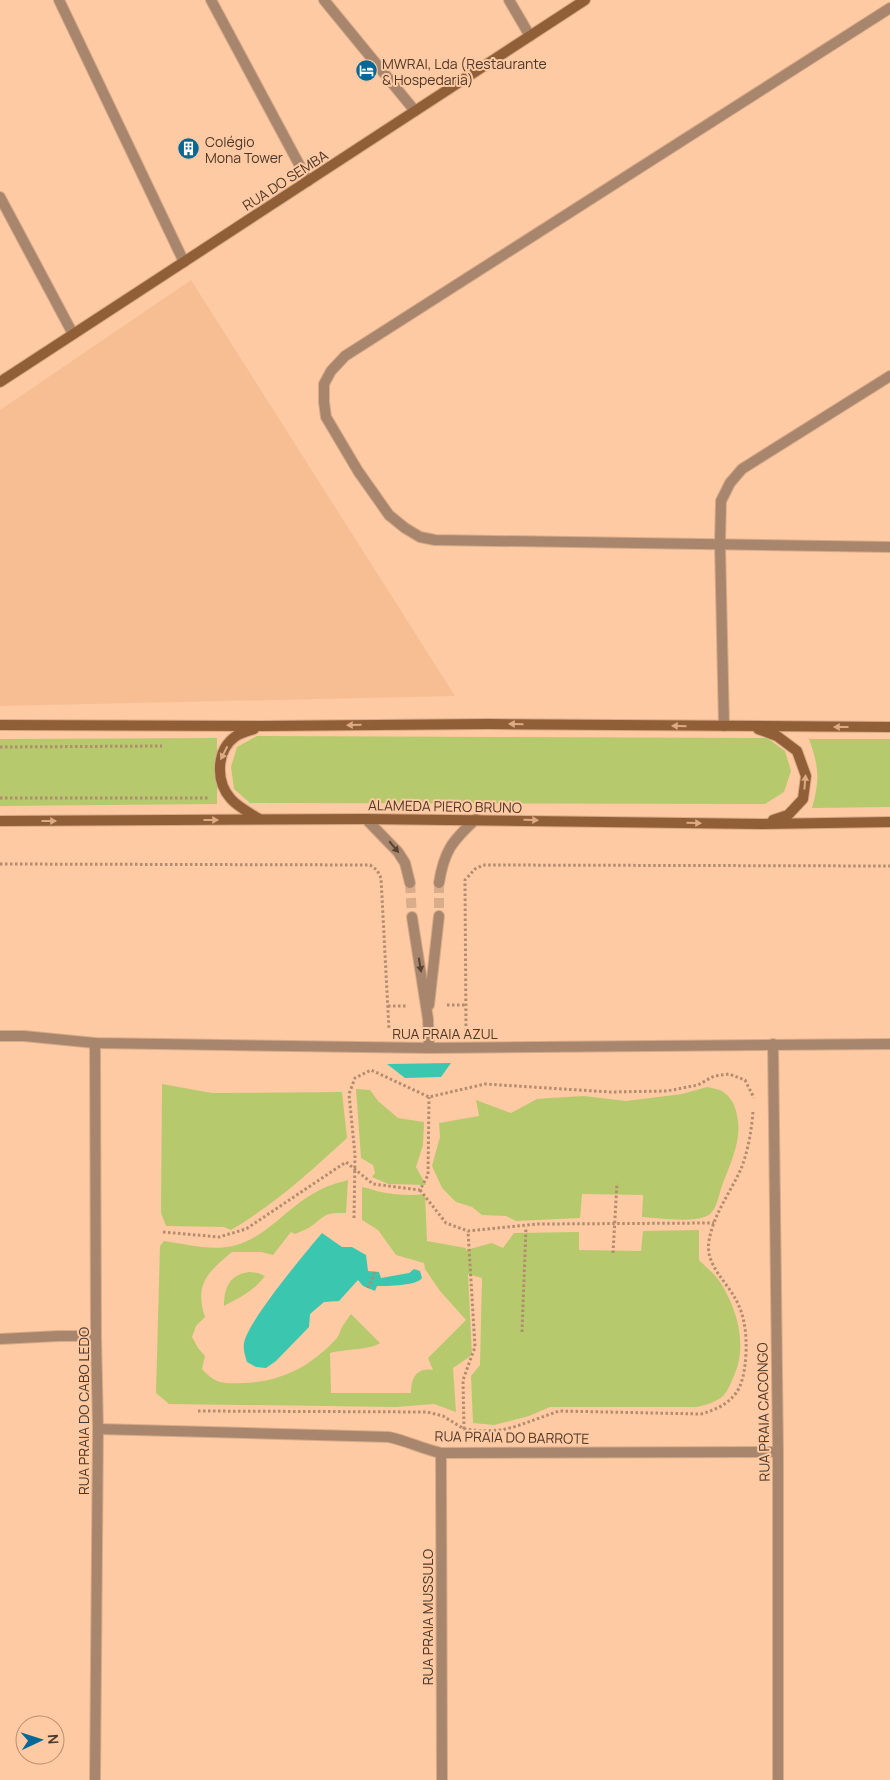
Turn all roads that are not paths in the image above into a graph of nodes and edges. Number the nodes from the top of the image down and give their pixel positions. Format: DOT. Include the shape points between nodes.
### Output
graph roads {
  1 [pos="59,0"];
  2 [pos="211,0"];
  3 [pos="324,0"];
  4 [pos="509,0"];
  5 [pos="585,0"];
  6 [pos="890,8"];
  7 [pos="530,36"];
  8 [pos="415,111"];
  9 [pos="308,181"];
  10 [pos="0,197"];
  11 [pos="184,262"];
  12 [pos="73,334"];
  13 [pos="890,376"];
  14 [pos="0,382"];
  15 [pos="720,544"];
  16 [pos="890,547"];
  17 [pos="0,725"];
  18 [pos="262,726"];
  19 [pos="724,726"];
  20 [pos="751,727"];
  21 [pos="890,727"];
  22 [pos="366,819"];
  23 [pos="476,819"];
  24 [pos="260,820"];
  25 [pos="0,821"];
  26 [pos="890,822"];
  27 [pos="762,824"];
  28 [pos="410,883"];
  29 [pos="439,883"];
  30 [pos="412,916"];
  31 [pos="439,916"];
  32 [pos="428,1019"];
  33 [pos="0,1036"];
  34 [pos="95,1042"];
  35 [pos="773,1044"];
  36 [pos="890,1044"];
  37 [pos="429,1048"];
  38 [pos="96,1336"];
  39 [pos="0,1339"];
  40 [pos="98,1429"];
  41 [pos="778,1452"];
  42 [pos="440,1453"];
  43 [pos="95,1780"];
  44 [pos="442,1780"];
  45 [pos="778,1780"];
  1 -- 11 [label="street"];
  2 -- 9 [label="street"];
  3 -- 8 [label="street"];
  4 -- 7 [label="street"];
  5 -- 7 [label="street, RUA DO SEMBA"];
  6 -- 15 [label="street" via="345,356 324,384 326,418 358,471 388,515 420,537 436,540"];
  7 -- 8 [label="street, RUA DO SEMBA"];
  8 -- 9 [label="street, RUA DO SEMBA"];
  9 -- 11 [label="street, RUA DO SEMBA"];
  10 -- 12 [label="street"];
  11 -- 12 [label="street, RUA DO SEMBA"];
  12 -- 14 [label="street, RUA DO SEMBA"];
  13 -- 15 [label="street" via="742,469 730,482 721,501"];
  15 -- 16 [label="street"];
  15 -- 19 [label="street"];
  17 -- 18 [label="street"];
  19 -- 18 [label="street, one-way"];
  18 -- 24 [label="street, one-way" via="236,736 226,746 220,760 222,787 231,799"];
  19 -- 20 [label="street"];
  21 -- 20 [label="street, one-way"];
  27 -- 20 [label="street, one-way" via="788,815 803,798 806,776 797,751 777,736"];
  22 -- 23 [label="street, ALAMEDA PIERO BRUNO"];
  22 -- 24 [label="street, ALAMEDA PIERO BRUNO"];
  22 -- 28 [label="street, one-way" via="398,852 405,863"];
  23 -- 27 [label="street, ALAMEDA PIERO BRUNO, one-way"];
  23 -- 29 [label="street" via="448,849"];
  25 -- 24 [label="street, ALAMEDA PIERO BRUNO, one-way"];
  26 -- 27 [label="street, ALAMEDA PIERO BRUNO"];
  30 -- 32 [label="street, one-way"];
  31 -- 32 [label="street"];
  32 -- 37 [label="street"];
  33 -- 34 [label="street, RUA PRAIA AZUL"];
  34 -- 37 [label="street, RUA PRAIA AZUL"];
  34 -- 38 [label="street, RUA PRAIA DO CABO LEDO"];
  35 -- 36 [label="street, RUA PRAIA AZUL"];
  35 -- 37 [label="street, RUA PRAIA AZUL"];
  35 -- 41 [label="street, RUA PRAIA CACONGO"];
  38 -- 39 [label="street"];
  38 -- 40 [label="street, RUA PRAIA DO CABO LEDO"];
  40 -- 42 [label="street, RUA PRAIA DO BARROTE" via="389,1437"];
  40 -- 43 [label="street, RUA PRAIA DO CABO LEDO"];
  41 -- 42 [label="street, RUA PRAIA DO BARROTE"];
  41 -- 45 [label="street, RUA PRAIA CACONGO"];
  42 -- 44 [label="street, RUA PRAIA MUSSULO"];
}
